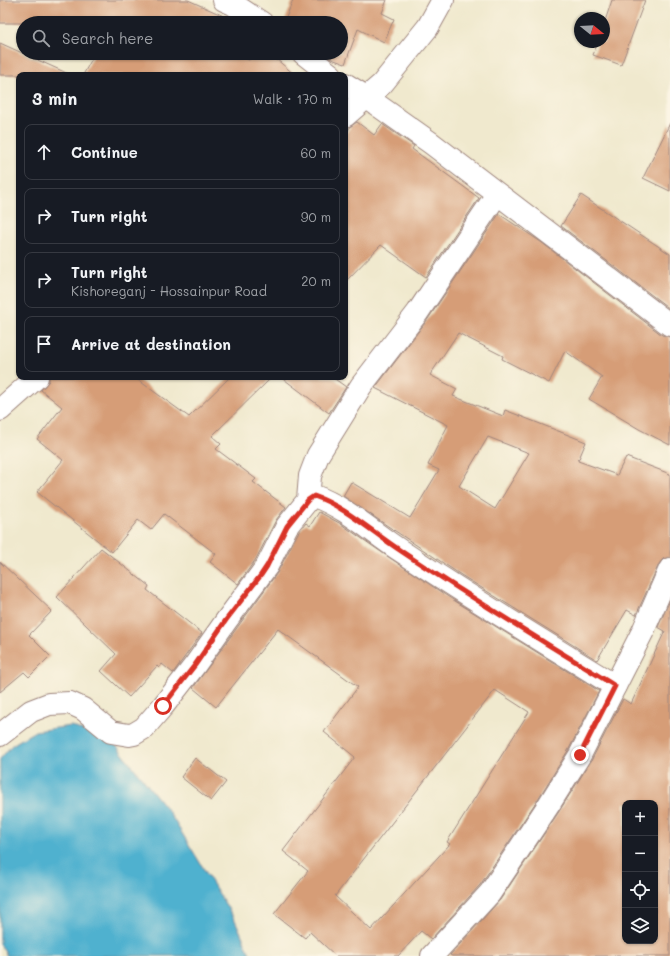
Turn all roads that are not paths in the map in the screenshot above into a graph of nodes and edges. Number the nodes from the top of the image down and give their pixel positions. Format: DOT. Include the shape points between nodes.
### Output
graph roads {
  1 [pos="224,0"];
  2 [pos="443,0"];
  3 [pos="251,16"];
  4 [pos="312,60"];
  5 [pos="327,72"];
  6 [pos="348,86"];
  7 [pos="366,97"];
  8 [pos="348,113"];
  9 [pos="497,194"];
  10 [pos="670,325"];
  11 [pos="34,380"];
  12 [pos="0,410"];
  13 [pos="308,500"];
  14 [pos="670,569"];
  15 [pos="615,686"];
  16 [pos="0,735"];
  17 [pos="432,956"];
  1 -- 3 [label="street"];
  2 -- 7 [label="street" via="428,27 382,84"];
  4 -- 5 [label="street"];
  6 -- 7 [label="street"];
  7 -- 8 [label="street"];
  7 -- 9 [label="street"];
  9 -- 10 [label="street"];
  9 -- 13 [label="street" via="418,312 361,386 318,455 310,476"];
  11 -- 12 [label="street"];
  13 -- 15 [label="street" via="314,496 343,510 400,551"];
  13 -- 16 [label="street" via="287,526 261,575 191,671 144,728 129,735 111,732 83,709 70,703 49,704 31,711"];
  14 -- 15 [label="street"];
  15 -- 17 [label="street" via="580,755 490,893"];
}
